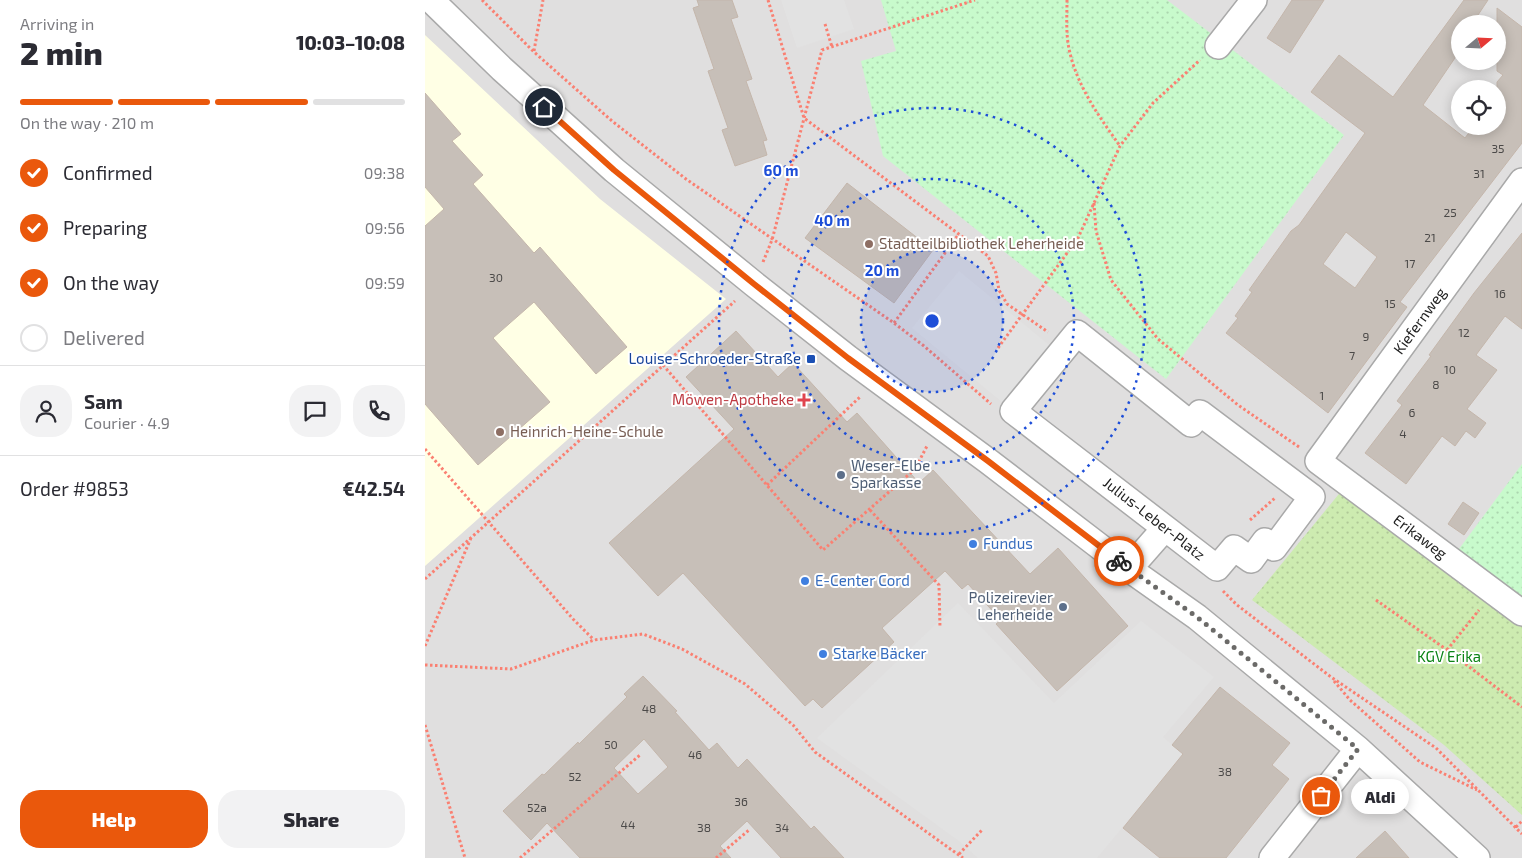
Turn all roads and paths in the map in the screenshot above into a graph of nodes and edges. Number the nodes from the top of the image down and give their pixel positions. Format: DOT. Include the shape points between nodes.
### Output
graph roads {
  1 [pos="431,0"];
  2 [pos="482,0"];
  3 [pos="543,0"];
  4 [pos="768,0"];
  5 [pos="975,0"];
  6 [pos="1067,0"];
  7 [pos="1254,0"];
  8 [pos="825,24"];
  9 [pos="1218,46"];
  10 [pos="832,47"];
  11 [pos="534,52"];
  12 [pos="804,118"];
  13 [pos="1121,146"];
  14 [pos="1522,181"];
  15 [pos="1094,203"];
  16 [pos="958,234"];
  17 [pos="772,240"];
  18 [pos="754,284"];
  19 [pos="1022,313"];
  20 [pos="894,323"];
  21 [pos="1067,345"];
  22 [pos="997,348"];
  23 [pos="663,365"];
  24 [pos="878,380"];
  25 [pos="997,411"];
  26 [pos="939,426"];
  27 [pos="425,448"];
  28 [pos="1318,461"];
  29 [pos="767,485"];
  30 [pos="870,510"];
  31 [pos="488,522"];
  32 [pos="1165,528"];
  33 [pos="472,536"];
  34 [pos="1129,569"];
  35 [pos="425,579"];
  36 [pos="1217,585"];
  37 [pos="1493,591"];
  38 [pos="1376,600"];
  39 [pos="1522,613"];
  40 [pos="940,628"];
  41 [pos="594,640"];
  42 [pos="425,646"];
  43 [pos="1447,650"];
  44 [pos="425,665"];
  45 [pos="1331,677"];
  46 [pos="1522,707"];
  47 [pos="425,725"];
  48 [pos="1358,749"];
  49 [pos="639,755"];
  50 [pos="1479,791"];
  51 [pos="1522,821"];
  52 [pos="1516,827"];
  53 [pos="983,829"];
  54 [pos="749,830"];
  55 [pos="1522,834"];
  56 [pos="959,854"];
  57 [pos="465,858"];
  58 [pos="520,858"];
  59 [pos="716,858"];
  60 [pos="963,858"];
  61 [pos="1272,858"];
  62 [pos="1477,858"];
  1 -- 18 [label="street" via="614,170"];
  2 -- 11 [label="path"];
  3 -- 11 [label="path"];
  4 -- 12 [label="path"];
  5 -- 10 [label="path"];
  6 -- 13 [label="path" via="1068,43 1078,77 1085,93"];
  7 -- 9 [label="street"];
  8 -- 10 [label="path"];
  9 -- 13 [label="path" via="1153,103"];
  10 -- 12 [label="path" via="822,50"];
  11 -- 17 [label="path" via="656,156"];
  12 -- 16 [label="path"];
  12 -- 17 [label="path"];
  13 -- 15 [label="path"];
  14 -- 28 [label="street, Kiefernweg"];
  15 -- 19 [label="path" via="1078,238"];
  15 -- 28 [label="path" via="1096,231 1111,280 1158,339 1237,405"];
  16 -- 19 [label="path" via="988,256 1007,304"];
  16 -- 20 [label="path"];
  17 -- 18 [label="path"];
  17 -- 20 [label="path"];
  18 -- 23 [label="path"];
  18 -- 24 [label="street"];
  19 -- 21 [label="path"];
  19 -- 22 [label="path"];
  20 -- 25 [label="path"];
  21 -- 32 [label="street, Julius-Leber-Platz" via="1013,411"];
  21 -- 32 [label="street, Julius-Leber-Platz" via="1077,333 1191,424 1201,412 1312,497 1274,548 1265,541 1251,560 1234,548 1217,568"];
  23 -- 29 [label="path"];
  23 -- 31 [label="path"];
  24 -- 26 [label="street"];
  24 -- 29 [label="path"];
  26 -- 30 [label="path" via="915,469"];
  26 -- 34 [label="street"];
  27 -- 31 [label="path"];
  28 -- 37 [label="street, Erikaweg"];
  29 -- 30 [label="path" via="823,550"];
  30 -- 40 [label="path" via="939,585"];
  31 -- 33 [label="path"];
  31 -- 41 [label="path"];
  32 -- 34 [label="street"];
  33 -- 35 [label="path"];
  33 -- 42 [label="path"];
  34 -- 48 [label="street" via="1197,617"];
  36 -- 45 [label="path" via="1237,605"];
  37 -- 39 [label="street, Erikaweg"];
  37 -- 43 [label="path"];
  38 -- 43 [label="path"];
  41 -- 44 [label="path" via="511,669"];
  41 -- 56 [label="path" via="643,634 683,649 745,684 793,726 815,752"];
  43 -- 46 [label="path"];
  45 -- 50 [label="path" via="1436,748"];
  45 -- 50 [label="path" via="1350,700 1419,762"];
  47 -- 57 [label="path"];
  48 -- 61 [label="street"];
  48 -- 62 [label="street"];
  49 -- 58 [label="path"];
  50 -- 52 [label="path"];
  51 -- 52 [label="path"];
  52 -- 55 [label="path"];
  53 -- 56 [label="path"];
  54 -- 59 [label="path"];
  56 -- 60 [label="path"];
}
